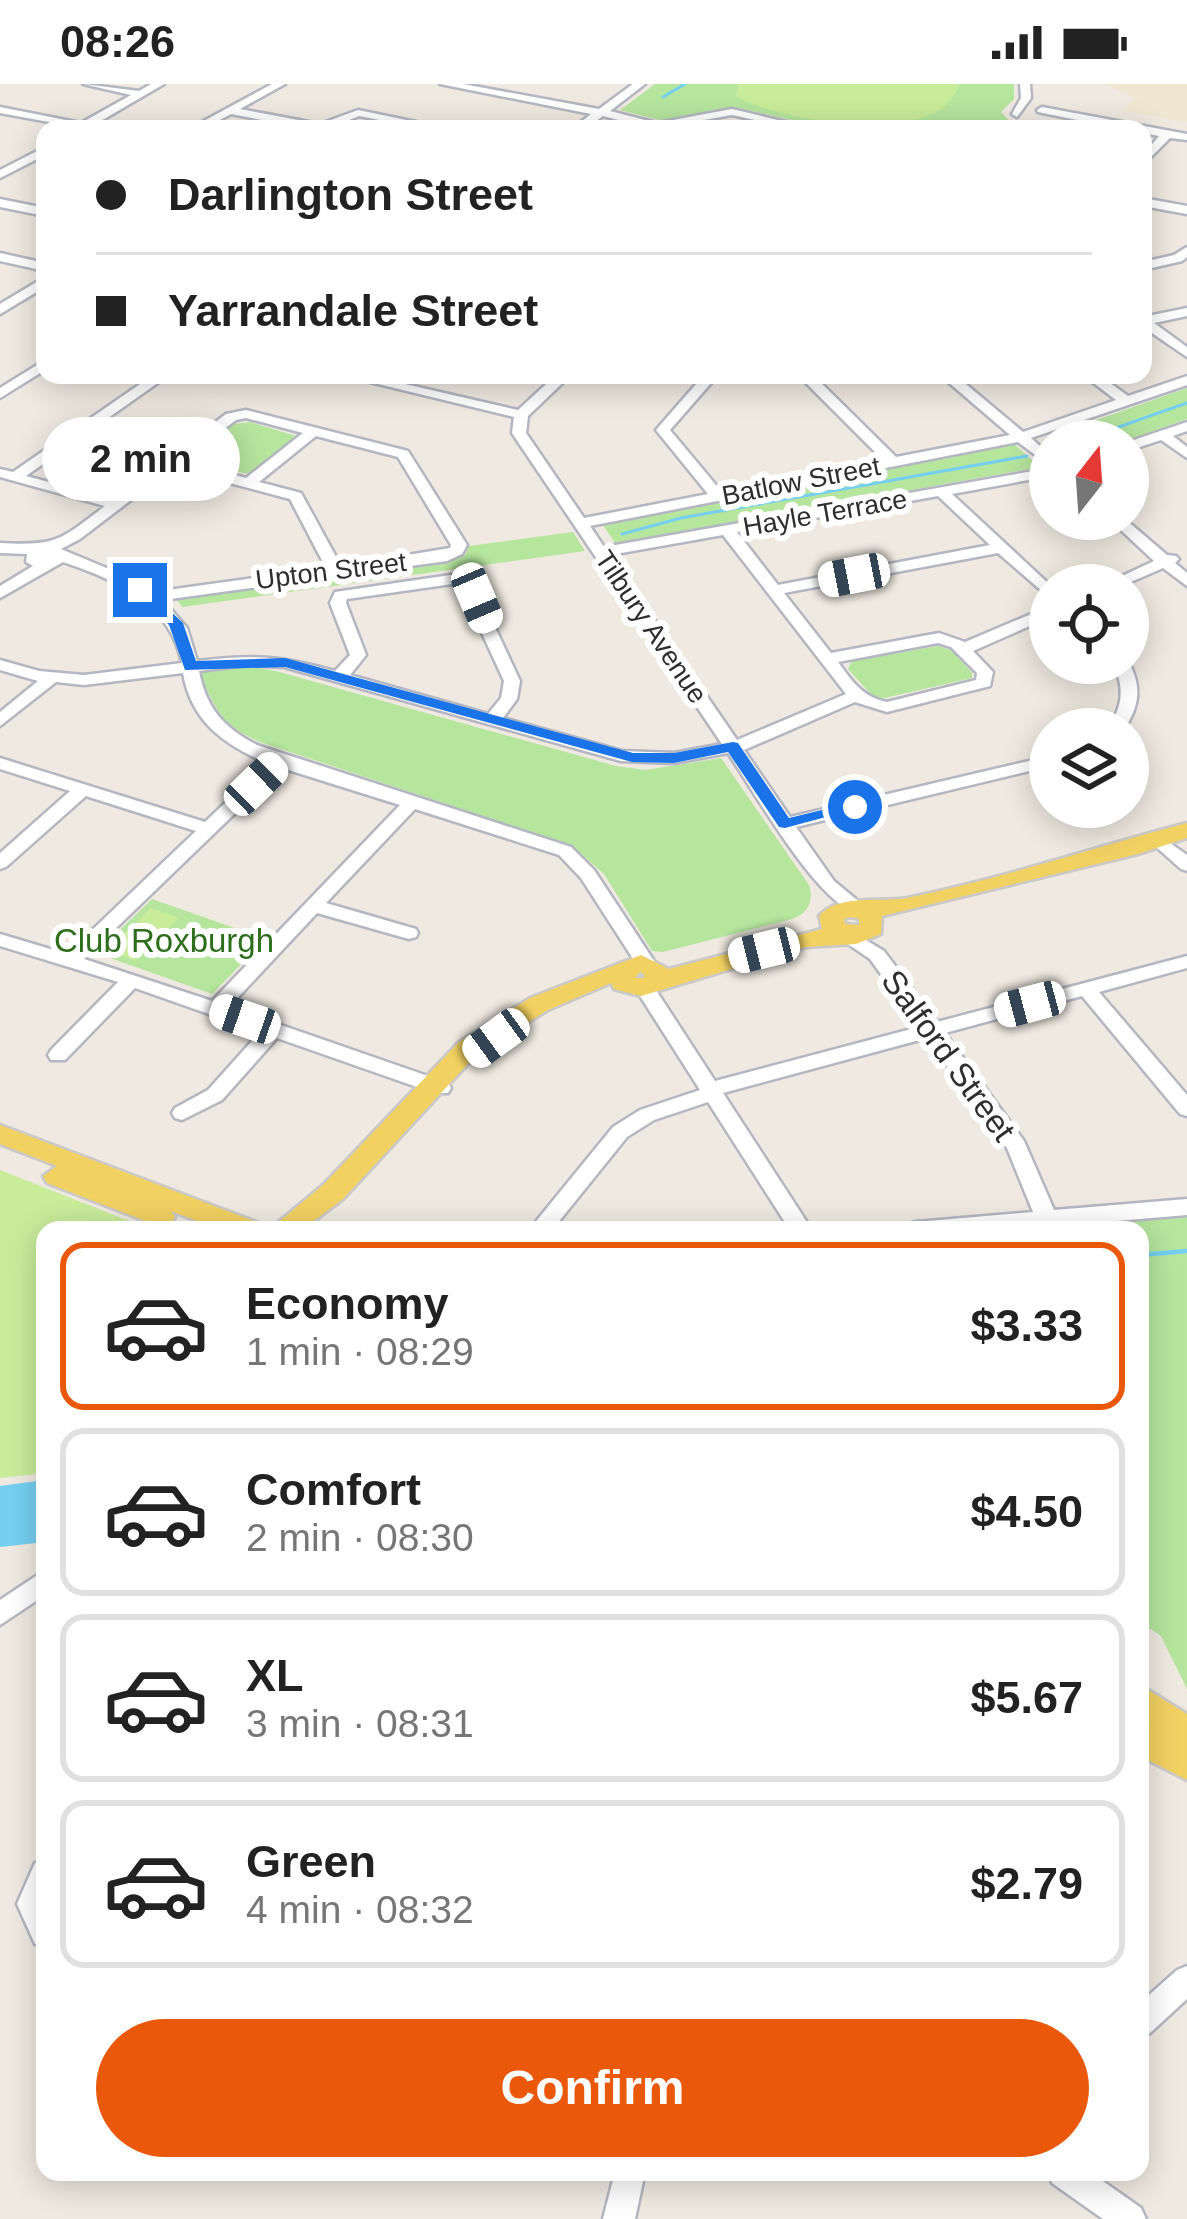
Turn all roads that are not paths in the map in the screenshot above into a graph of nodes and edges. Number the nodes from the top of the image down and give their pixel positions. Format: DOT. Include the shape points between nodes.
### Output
graph roads {
  1 [pos="88,84"];
  2 [pos="159,84"];
  3 [pos="280,84"];
  4 [pos="445,84"];
  5 [pos="509,84"];
  6 [pos="640,84"];
  7 [pos="1028,84"];
  8 [pos="495,93"];
  9 [pos="140,94"];
  10 [pos="0,110"];
  11 [pos="227,110"];
  12 [pos="600,113"];
  13 [pos="1037,117"];
  14 [pos="45,120"];
  15 [pos="95,120"];
  16 [pos="210,120"];
  17 [pos="283,120"];
  18 [pos="344,120"];
  19 [pos="396,120"];
  20 [pos="590,120"];
  21 [pos="628,120"];
  22 [pos="696,120"];
  23 [pos="769,120"];
  24 [pos="1085,120"];
  25 [pos="1152,131"];
  26 [pos="1166,134"];
  27 [pos="1187,137"];
  28 [pos="1152,151"];
  29 [pos="36,155"];
  30 [pos="0,176"];
  31 [pos="0,203"];
  32 [pos="1152,204"];
  33 [pos="36,210"];
  34 [pos="1187,210"];
  35 [pos="1187,251"];
  36 [pos="0,257"];
  37 [pos="1152,264"];
  38 [pos="36,265"];
  39 [pos="36,290"];
  40 [pos="0,310"];
  41 [pos="1187,312"];
  42 [pos="1152,319"];
  43 [pos="1152,328"];
  44 [pos="1187,353"];
  45 [pos="36,370"];
  46 [pos="1187,380"];
  47 [pos="148,384"];
  48 [pos="387,384"];
  49 [pos="554,384"];
  50 [pos="702,384"];
  51 [pos="814,384"];
  52 [pos="958,384"];
  53 [pos="968,384"];
  54 [pos="1103,384"];
  55 [pos="0,394"];
  56 [pos="1128,402"];
  57 [pos="520,415"];
  58 [pos="1187,426"];
  59 [pos="315,430"];
  60 [pos="1164,435"];
  61 [pos="1024,436"];
  62 [pos="1029,440"];
  63 [pos="1149,440"];
  64 [pos="1187,454"];
  65 [pos="893,462"];
  66 [pos="171,463"];
  67 [pos="8,475"];
  68 [pos="1029,476"];
  69 [pos="250,482"];
  70 [pos="942,492"];
  71 [pos="718,497"];
  72 [pos="116,504"];
  73 [pos="580,524"];
  74 [pos="727,530"];
  75 [pos="1145,540"];
  76 [pos="1001,548"];
  77 [pos="0,549"];
  78 [pos="600,552"];
  79 [pos="47,557"];
  80 [pos="1168,560"];
  81 [pos="1149,568"];
  82 [pos="335,570"];
  83 [pos="1029,574"];
  84 [pos="1187,576"];
  85 [pos="775,590"];
  86 [pos="0,593"];
  87 [pos="151,597"];
  88 [pos="1029,620"];
  89 [pos="963,649"];
  90 [pos="827,659"];
  91 [pos="0,665"];
  92 [pos="190,666"];
  93 [pos="339,677"];
  94 [pos="51,678"];
  95 [pos="856,697"];
  96 [pos="492,720"];
  97 [pos="0,721"];
  98 [pos="733,747"];
  99 [pos="279,761"];
  100 [pos="0,763"];
  101 [pos="1029,766"];
  102 [pos="83,789"];
  103 [pos="411,803"];
  104 [pos="785,824"];
  105 [pos="209,829"];
  106 [pos="1175,839"];
  107 [pos="0,863"];
  108 [pos="1187,865"];
  109 [pos="314,906"];
  110 [pos="855,926"];
  111 [pos="409,933"];
  112 [pos="0,940"];
  113 [pos="71,961"];
  114 [pos="1187,962"];
  115 [pos="638,970"];
  116 [pos="132,980"];
  117 [pos="1086,989"];
  118 [pos="216,1009"];
  119 [pos="274,1029"];
  120 [pos="932,1030"];
  121 [pos="58,1055"];
  122 [pos="436,1085"];
  123 [pos="712,1091"];
  124 [pos="1187,1109"];
  125 [pos="182,1113"];
  126 [pos="0,1134"];
  127 [pos="0,1154"];
  128 [pos="1187,1207"];
  129 [pos="170,1221"];
  130 [pos="226,1221"];
  131 [pos="295,1221"];
  132 [pos="326,1221"];
  133 [pos="547,1221"];
  134 [pos="795,1221"];
  135 [pos="1048,1221"];
  136 [pos="1057,1221"];
  137 [pos="36,1588"];
  138 [pos="0,1615"];
  139 [pos="1149,1706"];
  140 [pos="1187,1733"];
  141 [pos="1149,1743"];
  142 [pos="1187,1764"];
  143 [pos="1187,1980"];
  144 [pos="1149,2015"];
  145 [pos="628,2181"];
  146 [pos="1076,2181"];
  147 [pos="619,2219"];
  148 [pos="1130,2219"];
  1 -- 9 [label="street"];
  2 -- 9 [label="street"];
  3 -- 11 [label="street"];
  4 -- 8 [label="street"];
  5 -- 8 [label="street"];
  6 -- 12 [label="street"];
  7 -- 13 [label="street"];
  7 -- 13 [label="street" via="1017,112"];
  8 -- 12 [label="street"];
  9 -- 15 [label="street"];
  10 -- 14 [label="street"];
  11 -- 16 [label="street"];
  11 -- 17 [label="street"];
  12 -- 20 [label="street"];
  12 -- 21 [label="street"];
  13 -- 24 [label="street"];
  18 -- 19 [label="street" via="358,113"];
  22 -- 23 [label="street" via="733,112"];
  25 -- 26 [label="street"];
  26 -- 27 [label="street"];
  26 -- 28 [label="street"];
  29 -- 30 [label="street"];
  31 -- 33 [label="street"];
  32 -- 34 [label="street"];
  35 -- 37 [label="street"];
  36 -- 38 [label="street"];
  39 -- 40 [label="street"];
  41 -- 42 [label="street"];
  43 -- 44 [label="street"];
  45 -- 55 [label="street"];
  46 -- 56 [label="street, Batlow Street"];
  47 -- 67 [label="street"];
  48 -- 57 [label="street"];
  49 -- 57 [label="street"];
  50 -- 71 [label="street" via="663,430"];
  51 -- 65 [label="street"];
  52 -- 61 [label="street"];
  53 -- 61 [label="street"];
  54 -- 56 [label="street"];
  56 -- 61 [label="street, Batlow Street"];
  57 -- 73 [label="street, Tilbury Avenue" via="519,434"];
  58 -- 60 [label="street"];
  59 -- 66 [label="street, Upton Street" via="235,415"];
  59 -- 69 [label="street"];
  59 -- 82 [label="street, Upton Street" via="403,454 459,548"];
  60 -- 63 [label="street"];
  60 -- 64 [label="street"];
  61 -- 62 [label="street"];
  61 -- 65 [label="street, Batlow Street"];
  65 -- 71 [label="street, Batlow Street"];
  66 -- 69 [label="street"];
  66 -- 72 [label="street, Upton Street"];
  67 -- 72 [label="street"];
  68 -- 70 [label="street, Hayle Terrace"];
  69 -- 82 [label="street" via="299,500"];
  70 -- 74 [label="street, Hayle Terrace"];
  70 -- 76 [label="street"];
  71 -- 73 [label="street, Batlow Street"];
  72 -- 79 [label="street, Upton Street"];
  73 -- 78 [label="street, Tilbury Avenue"];
  74 -- 78 [label="street, Hayle Terrace"];
  74 -- 85 [label="street"];
  75 -- 80 [label="street"];
  76 -- 83 [label="street"];
  76 -- 85 [label="street"];
  77 -- 79 [label="street"];
  78 -- 98 [label="street, Tilbury Avenue"];
  79 -- 86 [label="street"];
  79 -- 87 [label="street"];
  80 -- 81 [label="street"];
  80 -- 84 [label="street"];
  82 -- 87 [label="street, Upton Street"];
  85 -- 90 [label="street"];
  87 -- 92 [label="street" via="180,630"];
  88 -- 89 [label="street"];
  89 -- 90 [label="street" via="933,638"];
  89 -- 95 [label="street" via="987,676 979,686 887,707"];
  90 -- 95 [label="street"];
  91 -- 94 [label="street"];
  92 -- 93 [label="street" via="268,660"];
  92 -- 94 [label="street"];
  92 -- 99 [label="street" via="196,699 214,725"];
  93 -- 96 [label="street"];
  93 -- 96 [label="street" via="358,655 341,595 462,578 512,682"];
  94 -- 97 [label="street"];
  95 -- 98 [label="street"];
  96 -- 98 [label="street" via="632,758"];
  98 -- 104 [label="street, Tilbury Avenue"];
  99 -- 103 [label="street"];
  99 -- 105 [label="street"];
  100 -- 102 [label="street"];
  101 -- 104 [label="street"];
  102 -- 105 [label="street"];
  102 -- 107 [label="street"];
  103 -- 109 [label="street"];
  103 -- 115 [label="street" via="570,854"];
  104 -- 110 [label="street, Tilbury Avenue"];
  105 -- 113 [label="street"];
  106 -- 108 [label="street"];
  106 -- 110 [label="main road"];
  109 -- 111 [label="street"];
  109 -- 118 [label="street"];
  110 -- 115 [label="main road"];
  110 -- 120 [label="street, Salford Street"];
  112 -- 113 [label="street"];
  113 -- 116 [label="street"];
  114 -- 117 [label="street"];
  115 -- 122 [label="main road" via="499,1026"];
  115 -- 123 [label="street"];
  116 -- 118 [label="street"];
  116 -- 121 [label="street"];
  117 -- 120 [label="street"];
  117 -- 124 [label="street"];
  118 -- 119 [label="street"];
  119 -- 122 [label="street"];
  119 -- 125 [label="street" via="215,1095"];
  120 -- 123 [label="street"];
  120 -- 135 [label="street, Salford Street" via="1017,1146"];
  122 -- 131 [label="main road"];
  122 -- 132 [label="main road"];
  123 -- 133 [label="street" via="620,1132"];
  123 -- 134 [label="street"];
  126 -- 130 [label="main road"];
  127 -- 129 [label="main road"];
  128 -- 136 [label="street"];
  137 -- 138 [label="street"];
  139 -- 140 [label="main road"];
  141 -- 142 [label="main road"];
  143 -- 144 [label="street"];
  145 -- 147 [label="street"];
  146 -- 148 [label="street"];
}
